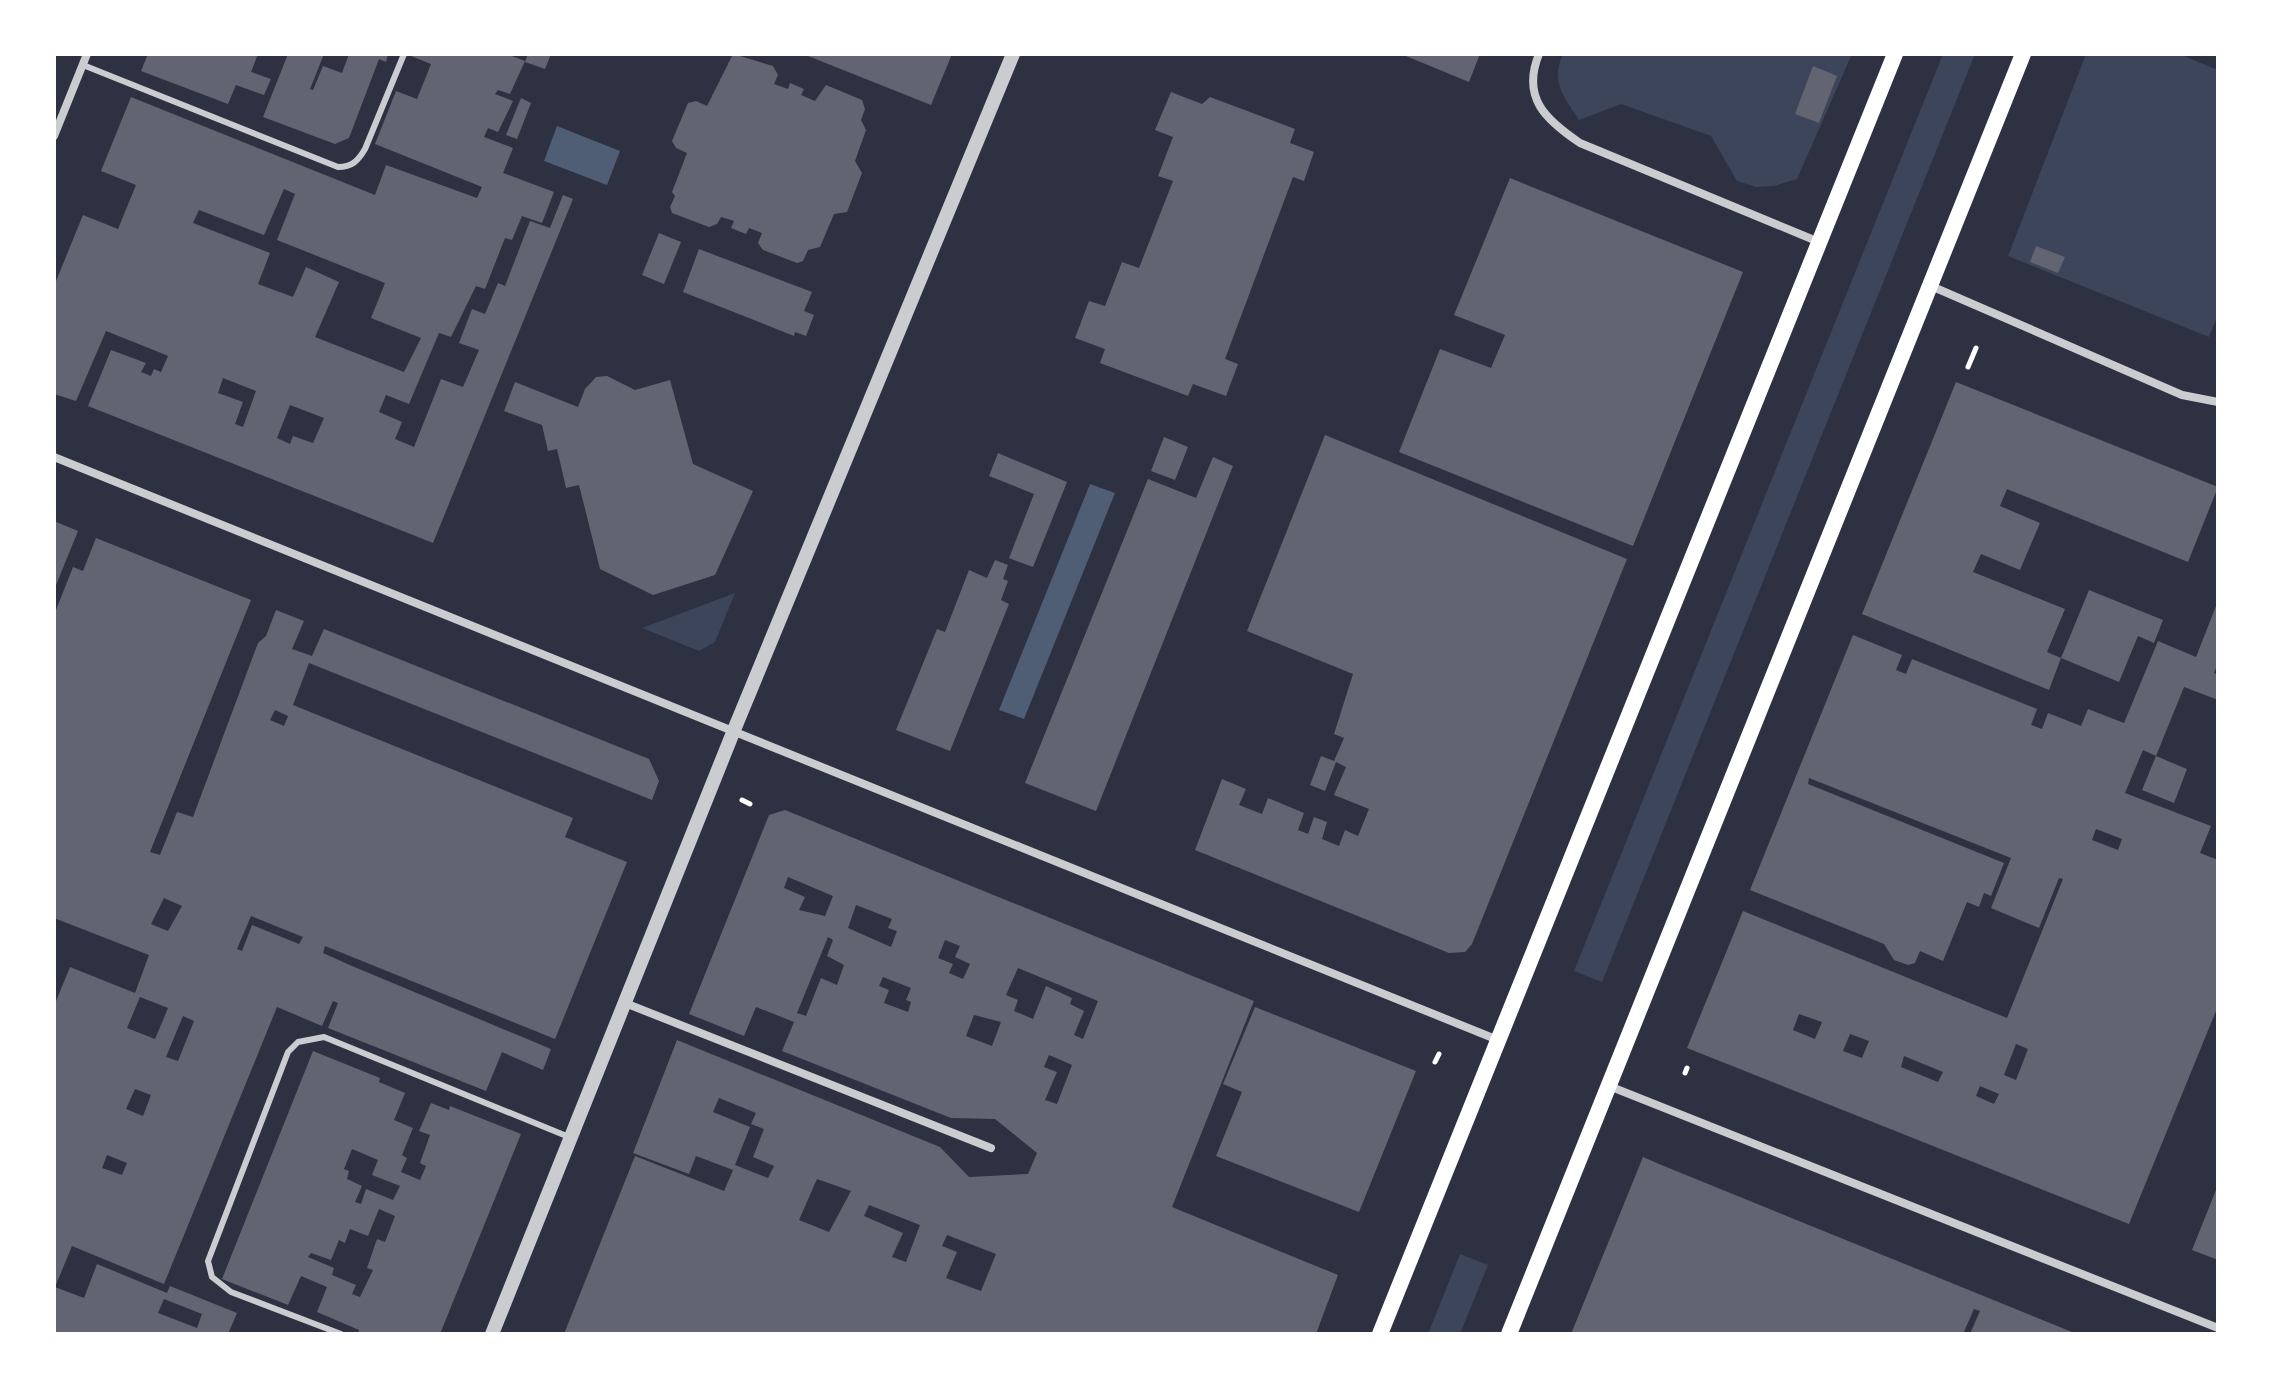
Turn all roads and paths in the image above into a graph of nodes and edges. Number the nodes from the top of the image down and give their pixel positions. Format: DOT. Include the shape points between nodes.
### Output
graph roads {
  1 [pos="87,54"];
  2 [pos="404,54"];
  3 [pos="1013,54"];
  4 [pos="1539,54"];
  5 [pos="1895,54"];
  6 [pos="2023,54"];
  7 [pos="83,65"];
  8 [pos="54,136"];
  9 [pos="1819,243"];
  10 [pos="1930,285"];
  11 [pos="1976,348"];
  12 [pos="1968,367"];
  13 [pos="2218,402"];
  14 [pos="54,457"];
  15 [pos="734,730"];
  16 [pos="742,800"];
  17 [pos="750,804"];
  18 [pos="625,1003"];
  19 [pos="1498,1040"];
  20 [pos="1439,1054"];
  21 [pos="1435,1062"];
  22 [pos="1608,1085"];
  23 [pos="569,1137"];
  24 [pos="991,1148"];
  25 [pos="2218,1328"];
  26 [pos="341,1334"];
  27 [pos="492,1334"];
  28 [pos="1380,1334"];
  29 [pos="1509,1334"];
  1 -- 7 [label="street"];
  2 -- 7 [label="lane" via="365,149 347,167"];
  3 -- 15 [label="street"];
  4 -- 9 [label="street" via="1533,68 1537,107 1580,143"];
  5 -- 9 [label="main road"];
  6 -- 10 [label="main road"];
  7 -- 8 [label="street"];
  9 -- 19 [label="main road"];
  10 -- 13 [label="street" via="2182,395"];
  10 -- 22 [label="main road"];
  11 -- 12 [label="path"];
  14 -- 15 [label="street"];
  15 -- 18 [label="street"];
  15 -- 19 [label="street"];
  16 -- 17 [label="path"];
  18 -- 23 [label="street"];
  18 -- 24 [label="street"];
  19 -- 28 [label="main road"];
  20 -- 21 [label="path"];
  22 -- 25 [label="street"];
  22 -- 29 [label="main road"];
  23 -- 26 [label="lane" via="324,1037 298,1042 288,1052 208,1261 212,1277 231,1292"];
  23 -- 27 [label="street"];
}
